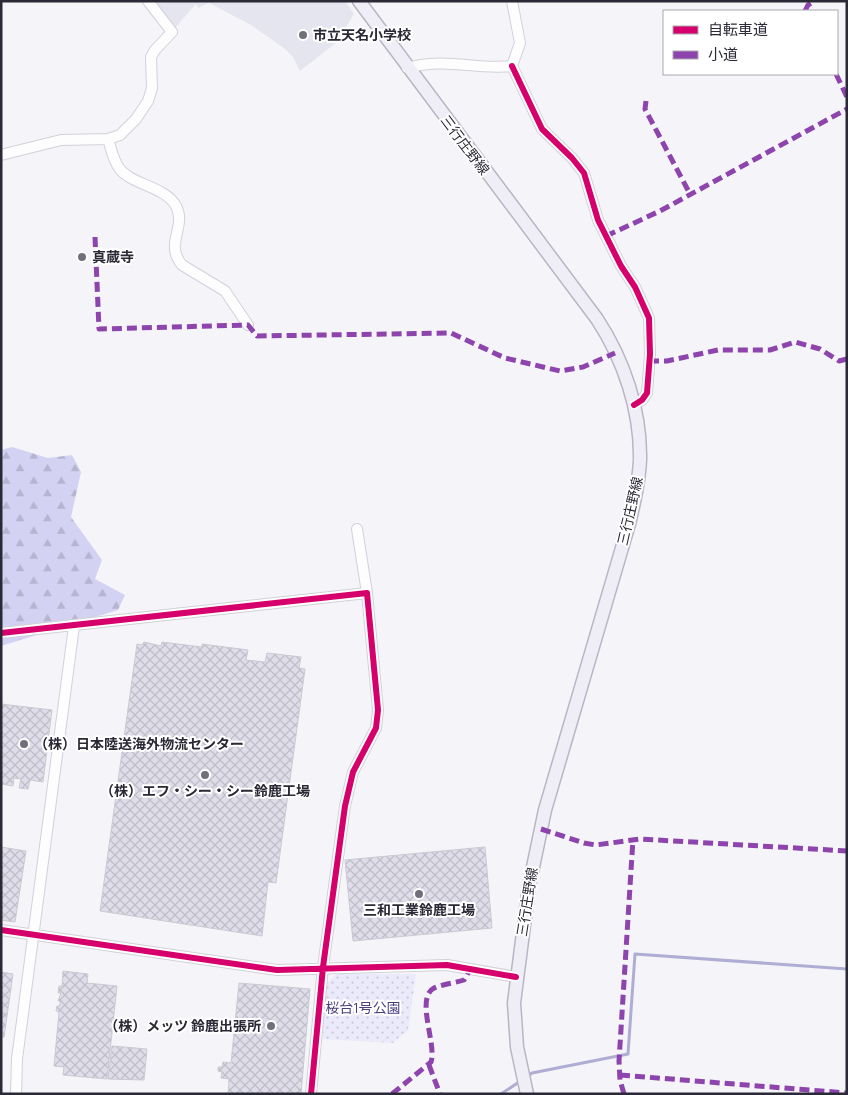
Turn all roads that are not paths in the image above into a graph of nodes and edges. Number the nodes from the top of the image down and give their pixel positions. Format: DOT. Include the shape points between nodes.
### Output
graph roads {
  1 [pos="148,1"];
  2 [pos="359,1"];
  3 [pos="512,1"];
  4 [pos="512,66"];
  5 [pos="407,68"];
  6 [pos="108,139"];
  7 [pos="1,155"];
  8 [pos="248,325"];
  9 [pos="634,405"];
  10 [pos="357,529"];
  11 [pos="367,593"];
  12 [pos="74,626"];
  13 [pos="1,633"];
  14 [pos="1,930"];
  15 [pos="33,935"];
  16 [pos="323,967"];
  17 [pos="516,977"];
  18 [pos="526,1089"];
  19 [pos="16,1094"];
  20 [pos="311,1094"];
  1 -- 6 [label="street" via="172,32 151,57 152,88 148,101 126,130"];
  2 -- 5 [label="main road, 三行庄野線"];
  3 -- 4 [label="street" via="520,43"];
  4 -- 5 [label="street" via="500,68 448,62"];
  4 -- 9 [label="street" via="542,129 584,173 598,220 649,318 647,393"];
  5 -- 9 [label="main road, 三行庄野線" via="597,320 623,369"];
  6 -- 7 [label="street" via="61,140"];
  6 -- 8 [label="street" via="123,173 175,204 179,220 174,247 178,260 225,291"];
  9 -- 17 [label="main road, 三行庄野線" via="640,460 636,490 626,534 544,810"];
  10 -- 11 [label="street"];
  11 -- 12 [label="street"];
  11 -- 16 [label="street" via="378,710 372,737 348,784"];
  12 -- 13 [label="street"];
  12 -- 15 [label="street"];
  14 -- 15 [label="street"];
  15 -- 16 [label="street" via="277,970"];
  15 -- 19 [label="street" via="16,1058"];
  16 -- 17 [label="street" via="447,965"];
  16 -- 20 [label="street"];
  17 -- 18 [label="main road, 三行庄野線" via="514,1026"];
}
